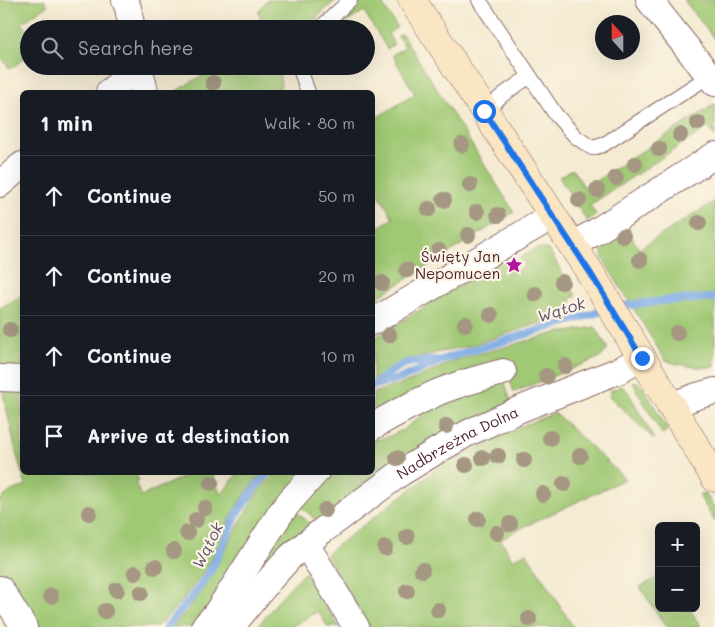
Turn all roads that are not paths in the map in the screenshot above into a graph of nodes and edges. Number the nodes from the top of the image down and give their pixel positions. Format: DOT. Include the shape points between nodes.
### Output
graph roads {
  1 [pos="125,0"];
  2 [pos="350,0"];
  3 [pos="412,0"];
  4 [pos="479,0"];
  5 [pos="649,0"];
  6 [pos="130,20"];
  7 [pos="329,20"];
  8 [pos="129,75"];
  9 [pos="141,75"];
  10 [pos="302,75"];
  11 [pos="530,76"];
  12 [pos="712,80"];
  13 [pos="111,90"];
  14 [pos="145,90"];
  15 [pos="307,90"];
  16 [pos="484,111"];
  17 [pos="715,155"];
  18 [pos="20,167"];
  19 [pos="0,184"];
  20 [pos="553,216"];
  21 [pos="572,245"];
  22 [pos="375,320"];
  23 [pos="642,358"];
  24 [pos="503,372"];
  25 [pos="0,378"];
  26 [pos="20,379"];
  27 [pos="715,391"];
  28 [pos="670,406"];
  29 [pos="375,425"];
  30 [pos="313,475"];
  31 [pos="715,478"];
  32 [pos="306,544"];
  33 [pos="0,589"];
  34 [pos="24,627"];
  35 [pos="204,627"];
  36 [pos="232,627"];
  37 [pos="356,627"];
  1 -- 6 [label="street"];
  2 -- 7 [label="lane"];
  3 -- 16 [label="street"];
  4 -- 11 [label="lane"];
  5 -- 12 [label="street"];
  8 -- 13 [label="street"];
  9 -- 14 [label="street"];
  10 -- 15 [label="lane"];
  11 -- 12 [label="lane" via="556,114 576,137 592,148 603,145"];
  11 -- 16 [label="lane"];
  16 -- 20 [label="street"];
  17 -- 21 [label="street"];
  18 -- 19 [label="street"];
  20 -- 21 [label="street"];
  20 -- 22 [label="street"];
  21 -- 23 [label="street"];
  23 -- 28 [label="street"];
  23 -- 32 [label="street, Nadbrzeżna Dolna" via="468,433 399,474"];
  24 -- 29 [label="street" via="434,394"];
  25 -- 26 [label="street"];
  27 -- 28 [label="street"];
  28 -- 31 [label="street"];
  30 -- 35 [label="street" via="290,501 231,592"];
  32 -- 36 [label="street, Nadbrzeżna Dolna" via="271,578"];
  32 -- 37 [label="street"];
  33 -- 34 [label="street"];
}
